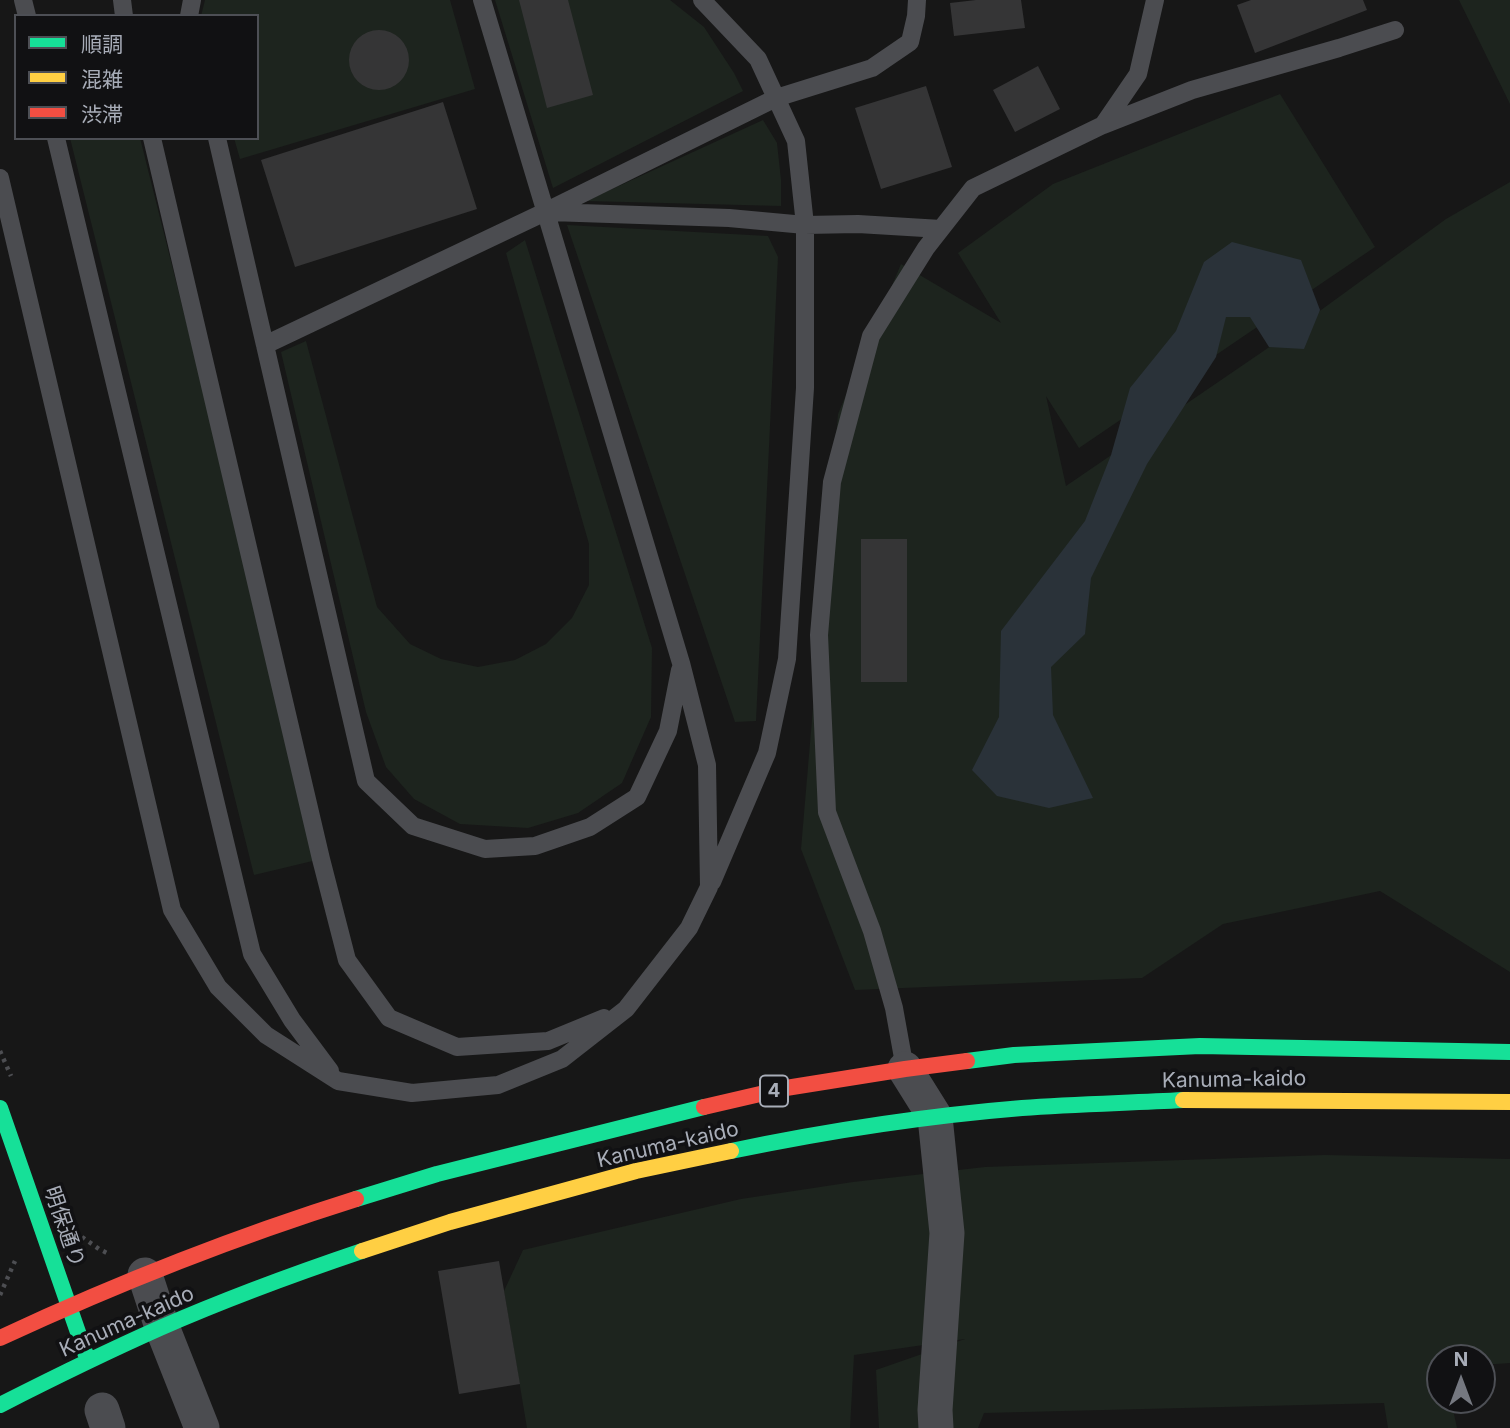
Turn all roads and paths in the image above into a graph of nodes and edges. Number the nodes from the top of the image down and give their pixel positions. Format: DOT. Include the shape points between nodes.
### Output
graph roads {
  1 [pos="482,0"];
  2 [pos="702,0"];
  3 [pos="917,0"];
  4 [pos="1155,0"];
  5 [pos="1395,30"];
  6 [pos="776,98"];
  7 [pos="1103,125"];
  8 [pos="57,140"];
  9 [pos="152,140"];
  10 [pos="217,140"];
  11 [pos="0,178"];
  12 [pos="545,212"];
  13 [pos="805,225"];
  14 [pos="941,229"];
  15 [pos="265,345"];
  16 [pos="681,663"];
  17 [pos="709,887"];
  18 [pos="626,1009"];
  19 [pos="0,1051"];
  20 [pos="1510,1052"];
  21 [pos="905,1069"];
  22 [pos="338,1082"];
  23 [pos="14,1083"];
  24 [pos="1510,1102"];
  25 [pos="0,1108"];
  26 [pos="935,1117"];
  27 [pos="78,1231"];
  28 [pos="16,1255"];
  29 [pos="116,1256"];
  30 [pos="145,1275"];
  31 [pos="0,1295"];
  32 [pos="69,1306"];
  33 [pos="162,1327"];
  34 [pos="0,1338"];
  35 [pos="88,1361"];
  36 [pos="0,1405"];
  37 [pos="202,1428"];
  38 [pos="936,1428"];
  1 -- 12 [label="lane"];
  2 -- 6 [label="lane" via="758,59"];
  3 -- 6 [label="lane" via="910,42 872,68"];
  4 -- 7 [label="lane" via="1138,74"];
  5 -- 7 [label="lane" via="1192,90"];
  6 -- 12 [label="lane"];
  6 -- 13 [label="lane" via="796,141"];
  7 -- 14 [label="lane" via="973,188"];
  8 -- 22 [label="lane" via="252,954 292,1020"];
  9 -- 18 [label="lane" via="347,960 389,1018 457,1047 548,1041"];
  10 -- 15 [label="lane"];
  11 -- 22 [label="lane" via="172,910 218,987 266,1035"];
  12 -- 13 [label="lane"];
  12 -- 15 [label="lane"];
  12 -- 16 [label="lane"];
  13 -- 14 [label="lane"];
  13 -- 17 [label="lane" via="805,388 787,659 767,753"];
  14 -- 21 [label="lane" via="871,335 832,482 819,635 827,812 872,931"];
  15 -- 16 [label="lane" via="366,781 413,826 485,849 536,846 590,827 637,797 668,731"];
  16 -- 17 [label="lane" via="707,765"];
  17 -- 18 [label="lane" via="689,929"];
  18 -- 22 [label="lane" via="562,1059 498,1085 412,1093"];
  19 -- 23 [label="path"];
  20 -- 21 [label="main road, Kanuma-kaido / 4" via="1200,1046 1014,1055"];
  21 -- 26 [label="street"];
  21 -- 30 [label="main road, Kanuma-kaido / 4" via="786,1088 437,1174 287,1221"];
  24 -- 26 [label="main road, Kanuma-kaido" via="1198,1099"];
  25 -- 32 [label="main road, 明保通り"];
  26 -- 33 [label="main road, Kanuma-kaido" via="805,1136 636,1171 450,1222 305,1270"];
  26 -- 38 [label="street" via="947,1233"];
  27 -- 29 [label="path"];
  28 -- 31 [label="path"];
  30 -- 32 [label="main road, Kanuma-kaido / 4"];
  30 -- 33 [label="street"];
  32 -- 34 [label="main road, Kanuma-kaido / 4"];
  32 -- 35 [label="main road, 明保通り"];
  33 -- 35 [label="main road, Kanuma-kaido"];
  33 -- 37 [label="street"];
  35 -- 36 [label="main road, Kanuma-kaido"];
}
